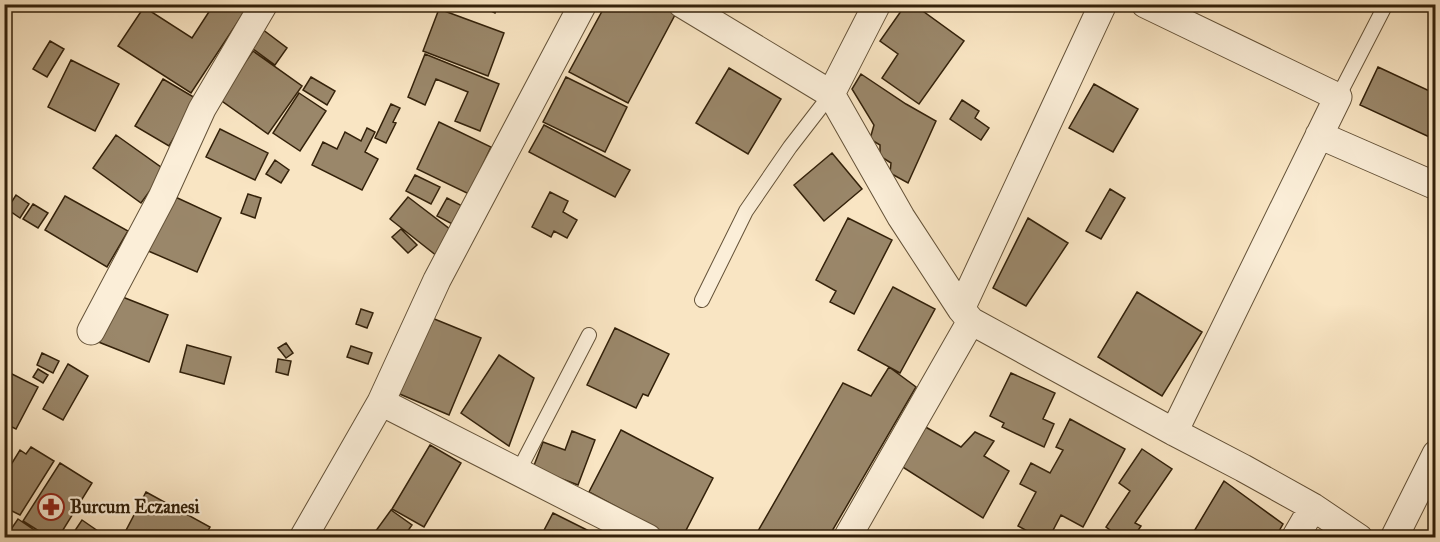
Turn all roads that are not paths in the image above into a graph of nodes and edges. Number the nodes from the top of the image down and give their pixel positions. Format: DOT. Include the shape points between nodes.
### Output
graph roads {
  1 [pos="264,4"];
  2 [pos="583,4"];
  3 [pos="682,4"];
  4 [pos="877,4"];
  5 [pos="1103,4"];
  6 [pos="1145,4"];
  7 [pos="1386,4"];
  8 [pos="831,94"];
  9 [pos="1338,97"];
  10 [pos="1320,135"];
  11 [pos="1436,186"];
  12 [pos="702,300"];
  13 [pos="966,315"];
  14 [pos="91,331"];
  15 [pos="588,335"];
  16 [pos="381,402"];
  17 [pos="1174,432"];
  18 [pos="1436,454"];
  19 [pos="518,472"];
  20 [pos="1313,507"];
  21 [pos="303,537"];
  22 [pos="648,537"];
  23 [pos="847,537"];
  24 [pos="1295,537"];
  25 [pos="1359,537"];
  26 [pos="1394,537"];
  1 -- 14 [label="street" via="202,109 162,197"];
  2 -- 16 [label="street" via="436,280"];
  3 -- 8 [label="street"];
  4 -- 8 [label="street"];
  5 -- 13 [label="street"];
  6 -- 9 [label="street"];
  7 -- 9 [label="lane"];
  8 -- 12 [label="lane" via="746,211"];
  8 -- 13 [label="street" via="901,218"];
  9 -- 10 [label="street"];
  10 -- 11 [label="street"];
  10 -- 17 [label="street"];
  13 -- 17 [label="street"];
  13 -- 23 [label="street"];
  15 -- 19 [label="lane"];
  16 -- 19 [label="street"];
  16 -- 21 [label="street"];
  17 -- 20 [label="street"];
  18 -- 26 [label="street"];
  19 -- 22 [label="street"];
  20 -- 24 [label="street"];
  20 -- 25 [label="street"];
}
